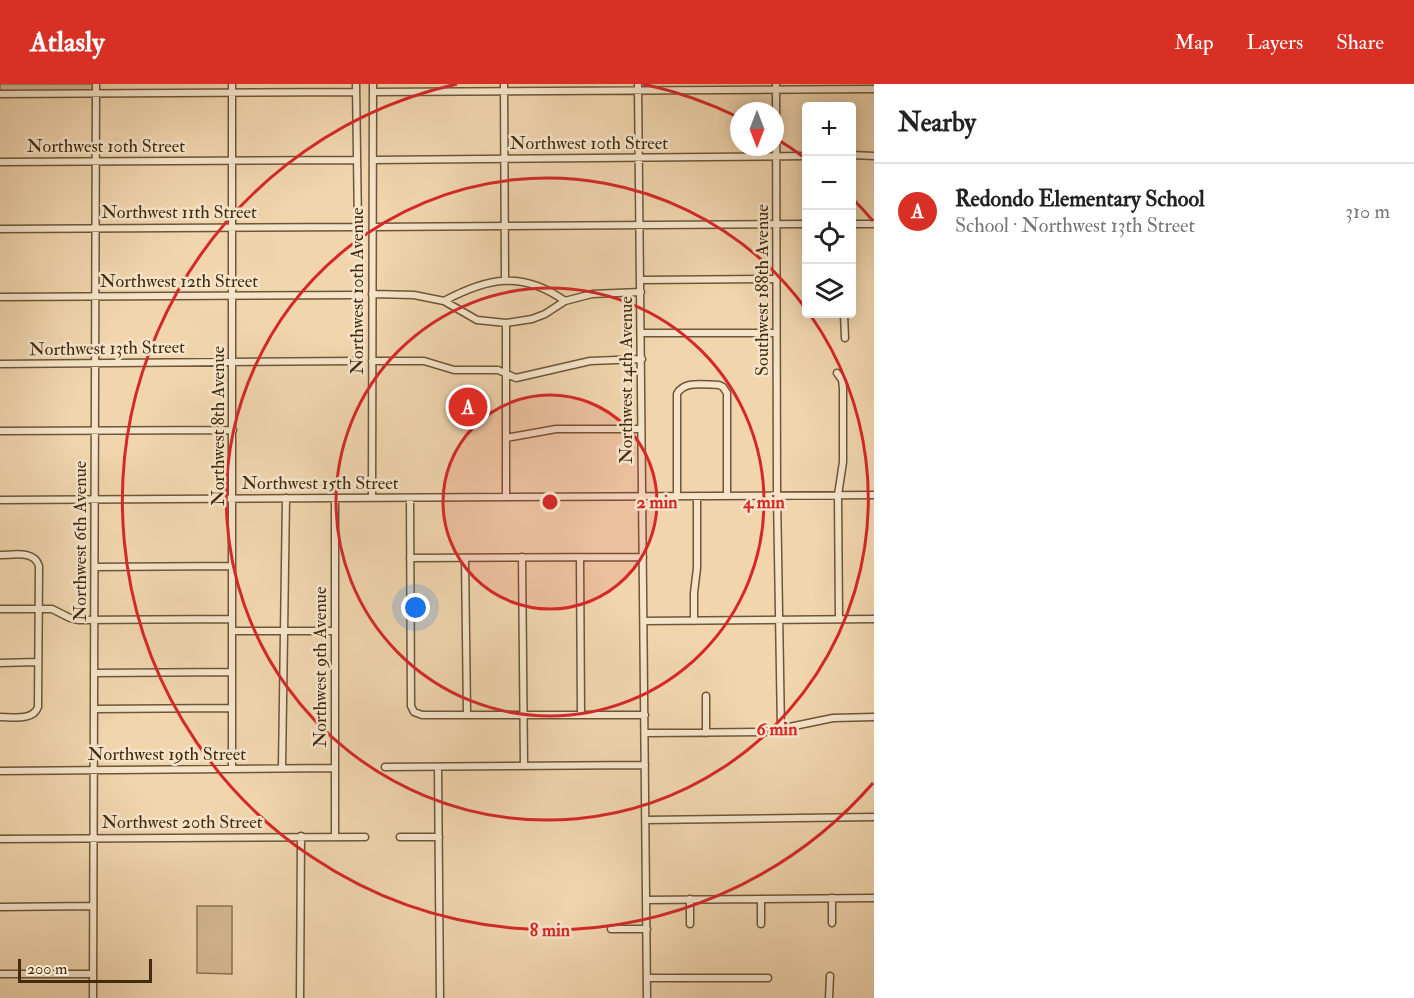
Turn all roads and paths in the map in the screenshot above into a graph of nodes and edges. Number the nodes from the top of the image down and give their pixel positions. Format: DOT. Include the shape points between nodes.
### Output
graph roads {
  1 [pos="96,84"];
  2 [pos="232,84"];
  3 [pos="373,84"];
  4 [pos="638,87"];
  5 [pos="776,87"];
  6 [pos="356,88"];
  7 [pos="504,88"];
  8 [pos="874,89"];
  9 [pos="373,92"];
  10 [pos="232,93"];
  11 [pos="0,94"];
  12 [pos="96,94"];
  13 [pos="856,155"];
  14 [pos="802,156"];
  15 [pos="874,156"];
  16 [pos="640,157"];
  17 [pos="777,157"];
  18 [pos="357,159"];
  19 [pos="504,159"];
  20 [pos="232,160"];
  21 [pos="373,160"];
  22 [pos="0,162"];
  23 [pos="96,162"];
  24 [pos="802,224"];
  25 [pos="856,224"];
  26 [pos="874,224"];
  27 [pos="640,225"];
  28 [pos="776,225"];
  29 [pos="505,226"];
  30 [pos="233,227"];
  31 [pos="373,227"];
  32 [pos="96,228"];
  33 [pos="0,229"];
  34 [pos="777,279"];
  35 [pos="505,280"];
  36 [pos="641,280"];
  37 [pos="641,292"];
  38 [pos="372,294"];
  39 [pos="358,295"];
  40 [pos="233,296"];
  41 [pos="0,297"];
  42 [pos="97,297"];
  43 [pos="444,301"];
  44 [pos="565,301"];
  45 [pos="844,318"];
  46 [pos="506,323"];
  47 [pos="642,333"];
  48 [pos="776,333"];
  49 [pos="845,338"];
  50 [pos="642,359"];
  51 [pos="358,361"];
  52 [pos="372,361"];
  53 [pos="233,362"];
  54 [pos="96,363"];
  55 [pos="0,364"];
  56 [pos="837,373"];
  57 [pos="505,374"];
  58 [pos="640,429"];
  59 [pos="232,430"];
  60 [pos="0,431"];
  61 [pos="96,431"];
  62 [pos="506,438"];
  63 [pos="777,495"];
  64 [pos="838,495"];
  65 [pos="874,495"];
  66 [pos="506,496"];
  67 [pos="641,496"];
  68 [pos="677,496"];
  69 [pos="697,496"];
  70 [pos="728,496"];
  71 [pos="372,497"];
  72 [pos="232,498"];
  73 [pos="286,498"];
  74 [pos="335,498"];
  75 [pos="410,498"];
  76 [pos="0,500"];
  77 [pos="95,500"];
  78 [pos="0,555"];
  79 [pos="643,556"];
  80 [pos="522,557"];
  81 [pos="410,558"];
  82 [pos="465,558"];
  83 [pos="580,558"];
  84 [pos="232,566"];
  85 [pos="95,567"];
  86 [pos="0,609"];
  87 [pos="38,609"];
  88 [pos="95,620"];
  89 [pos="232,620"];
  90 [pos="781,620"];
  91 [pos="839,620"];
  92 [pos="874,620"];
  93 [pos="644,621"];
  94 [pos="694,621"];
  95 [pos="284,630"];
  96 [pos="232,631"];
  97 [pos="334,631"];
  98 [pos="38,662"];
  99 [pos="0,663"];
  100 [pos="232,672"];
  101 [pos="95,673"];
  102 [pos="706,696"];
  103 [pos="232,708"];
  104 [pos="94,709"];
  105 [pos="467,714"];
  106 [pos="524,714"];
  107 [pos="581,714"];
  108 [pos="645,715"];
  109 [pos="0,717"];
  110 [pos="874,717"];
  111 [pos="781,729"];
  112 [pos="645,733"];
  113 [pos="706,733"];
  114 [pos="645,765"];
  115 [pos="524,766"];
  116 [pos="385,767"];
  117 [pos="438,767"];
  118 [pos="282,768"];
  119 [pos="335,768"];
  120 [pos="232,769"];
  121 [pos="94,770"];
  122 [pos="0,771"];
  123 [pos="874,818"];
  124 [pos="646,820"];
  125 [pos="335,836"];
  126 [pos="301,837"];
  127 [pos="365,837"];
  128 [pos="400,837"];
  129 [pos="439,837"];
  130 [pos="0,838"];
  131 [pos="93,838"];
  132 [pos="874,897"];
  133 [pos="761,898"];
  134 [pos="832,898"];
  135 [pos="690,899"];
  136 [pos="646,900"];
  137 [pos="93,906"];
  138 [pos="0,907"];
  139 [pos="832,923"];
  140 [pos="690,924"];
  141 [pos="761,924"];
  142 [pos="611,929"];
  143 [pos="647,929"];
  144 [pos="0,974"];
  145 [pos="93,974"];
  146 [pos="830,976"];
  147 [pos="647,978"];
  148 [pos="768,978"];
  149 [pos="93,998"];
  150 [pos="300,998"];
  151 [pos="440,998"];
  152 [pos="647,998"];
  153 [pos="829,998"];
  1 -- 12 [label="street, Northwest 6th Avenue"];
  2 -- 10 [label="street, Northwest 8th Avenue"];
  3 -- 9 [label="street, Northwest 10th Avenue"];
  4 -- 5 [label="street"];
  4 -- 7 [label="street"];
  4 -- 16 [label="street, Northwest 14th Avenue"];
  5 -- 8 [label="street"];
  5 -- 17 [label="street, Southwest 188th Avenue"];
  6 -- 10 [label="street"];
  6 -- 18 [label="street"];
  7 -- 9 [label="street"];
  7 -- 19 [label="street"];
  9 -- 21 [label="street, Northwest 10th Avenue"];
  10 -- 12 [label="street"];
  10 -- 20 [label="street, Northwest 8th Avenue"];
  11 -- 12 [label="street"];
  12 -- 23 [label="street, Northwest 6th Avenue"];
  13 -- 15 [label="street"];
  14 -- 17 [label="street, Northwest 10th Street"];
  16 -- 17 [label="street, Northwest 10th Street"];
  16 -- 19 [label="street, Northwest 10th Street"];
  16 -- 27 [label="street, Northwest 14th Avenue"];
  17 -- 28 [label="street, Southwest 188th Avenue"];
  18 -- 20 [label="street, Northwest 10th Street"];
  18 -- 30 [label="street, Northwest 11th Street" via="358,227"];
  19 -- 21 [label="street, Northwest 10th Street"];
  19 -- 29 [label="street"];
  20 -- 23 [label="street, Northwest 10th Street"];
  20 -- 30 [label="street, Northwest 8th Avenue"];
  21 -- 31 [label="street, Northwest 10th Avenue"];
  22 -- 23 [label="street, Northwest 10th Street"];
  23 -- 32 [label="street, Northwest 6th Avenue"];
  24 -- 28 [label="street"];
  25 -- 26 [label="street"];
  27 -- 28 [label="street"];
  27 -- 29 [label="street"];
  27 -- 36 [label="street, Northwest 14th Avenue"];
  28 -- 34 [label="street, Southwest 188th Avenue"];
  29 -- 31 [label="street"];
  29 -- 35 [label="street"];
  30 -- 32 [label="street, Northwest 11th Street"];
  30 -- 40 [label="street, Northwest 8th Avenue"];
  31 -- 38 [label="street, Northwest 10th Avenue"];
  32 -- 33 [label="street, Northwest 11th Street"];
  32 -- 42 [label="street, Northwest 6th Avenue"];
  34 -- 36 [label="street"];
  34 -- 48 [label="street, Southwest 188th Avenue"];
  35 -- 43 [label="street" via="472,286"];
  35 -- 44 [label="street" via="552,291"];
  36 -- 37 [label="street, Northwest 14th Avenue"];
  37 -- 44 [label="street" via="592,294"];
  37 -- 47 [label="street, Northwest 14th Avenue"];
  38 -- 43 [label="street" via="414,295"];
  38 -- 52 [label="street, Northwest 10th Avenue"];
  39 -- 40 [label="street, Northwest 12th Street"];
  40 -- 42 [label="street, Northwest 12th Street"];
  40 -- 53 [label="street, Northwest 8th Avenue"];
  41 -- 42 [label="street, Northwest 12th Street"];
  42 -- 54 [label="street, Northwest 6th Avenue"];
  43 -- 46 [label="street" via="477,320"];
  44 -- 46 [label="street" via="532,319"];
  45 -- 49 [label="street"];
  46 -- 57 [label="street"];
  47 -- 48 [label="street"];
  47 -- 50 [label="street, Northwest 14th Avenue"];
  48 -- 63 [label="street, Southwest 188th Avenue"];
  50 -- 57 [label="street" via="590,361 516,378"];
  50 -- 58 [label="street, Northwest 14th Avenue"];
  51 -- 53 [label="street, Northwest 13th Street"];
  52 -- 57 [label="street" via="424,361 453,370 498,370"];
  52 -- 71 [label="street, Northwest 10th Avenue"];
  53 -- 54 [label="street, Northwest 13th Street"];
  53 -- 59 [label="street, Northwest 8th Avenue"];
  54 -- 55 [label="street, Northwest 13th Street"];
  54 -- 61 [label="street, Northwest 6th Avenue"];
  56 -- 64 [label="street" via="843,388 843,462"];
  57 -- 62 [label="street"];
  58 -- 62 [label="street" via="556,429"];
  58 -- 67 [label="street, Northwest 14th Avenue"];
  59 -- 61 [label="street"];
  59 -- 72 [label="street, Northwest 8th Avenue"];
  60 -- 61 [label="street"];
  61 -- 77 [label="street, Northwest 6th Avenue"];
  62 -- 66 [label="street"];
  63 -- 64 [label="street, Northwest 15th Street"];
  63 -- 70 [label="street, Northwest 15th Street"];
  63 -- 90 [label="street, Southwest 188th Avenue"];
  64 -- 65 [label="street, Northwest 15th Street"];
  64 -- 91 [label="street"];
  66 -- 67 [label="street, Northwest 15th Street"];
  66 -- 75 [label="street, Northwest 15th Street"];
  67 -- 68 [label="street, Northwest 15th Street"];
  67 -- 79 [label="street, Northwest 14th Avenue"];
  68 -- 69 [label="street, Northwest 15th Street"];
  68 -- 70 [label="street" via="677,394 685,385 719,386 727,393"];
  69 -- 70 [label="street, Northwest 15th Street"];
  69 -- 94 [label="street"];
  71 -- 74 [label="street, Northwest 15th Street"];
  71 -- 75 [label="street, Northwest 15th Street"];
  72 -- 73 [label="street, Northwest 15th Street"];
  72 -- 77 [label="street, Northwest 15th Street"];
  72 -- 84 [label="street, Northwest 8th Avenue"];
  73 -- 74 [label="street, Northwest 15th Street"];
  73 -- 95 [label="street"];
  74 -- 97 [label="street, Northwest 9th Avenue"];
  75 -- 81 [label="street"];
  76 -- 77 [label="street, Northwest 15th Street"];
  77 -- 85 [label="street, Northwest 6th Avenue"];
  78 -- 87 [label="street" via="31,555 36,559"];
  79 -- 83 [label="street"];
  79 -- 93 [label="street, Northwest 14th Avenue"];
  80 -- 82 [label="street"];
  80 -- 83 [label="street"];
  80 -- 106 [label="street"];
  81 -- 82 [label="street"];
  81 -- 105 [label="street" via="411,706 422,715"];
  82 -- 105 [label="street"];
  83 -- 107 [label="street"];
  84 -- 85 [label="street"];
  84 -- 89 [label="street, Northwest 8th Avenue"];
  85 -- 88 [label="street, Northwest 6th Avenue"];
  86 -- 87 [label="street"];
  87 -- 88 [label="street"];
  87 -- 98 [label="street"];
  88 -- 89 [label="street"];
  88 -- 101 [label="street, Northwest 6th Avenue"];
  89 -- 96 [label="street, Northwest 8th Avenue"];
  90 -- 91 [label="street"];
  90 -- 94 [label="street"];
  90 -- 111 [label="street, Southwest 188th Avenue"];
  91 -- 92 [label="street"];
  93 -- 94 [label="street"];
  93 -- 108 [label="street, Northwest 14th Avenue"];
  95 -- 96 [label="street"];
  95 -- 97 [label="street"];
  95 -- 118 [label="street"];
  96 -- 100 [label="street, Northwest 8th Avenue"];
  97 -- 119 [label="street, Northwest 9th Avenue"];
  98 -- 99 [label="street"];
  98 -- 109 [label="street" via="36,714"];
  100 -- 101 [label="street"];
  100 -- 103 [label="street, Northwest 8th Avenue"];
  101 -- 104 [label="street, Northwest 6th Avenue"];
  102 -- 113 [label="street"];
  103 -- 104 [label="street"];
  103 -- 120 [label="street, Northwest 8th Avenue"];
  104 -- 121 [label="street, Northwest 6th Avenue"];
  105 -- 106 [label="street"];
  106 -- 107 [label="street"];
  106 -- 115 [label="street"];
  107 -- 108 [label="street"];
  108 -- 112 [label="street, Northwest 14th Avenue"];
  110 -- 111 [label="street" via="833,718"];
  111 -- 113 [label="street"];
  112 -- 113 [label="street"];
  112 -- 114 [label="street, Northwest 14th Avenue"];
  114 -- 115 [label="street"];
  114 -- 124 [label="street, Northwest 14th Avenue"];
  115 -- 117 [label="street"];
  116 -- 117 [label="street"];
  117 -- 129 [label="street"];
  118 -- 119 [label="street, Northwest 19th Street"];
  118 -- 120 [label="street, Northwest 19th Street"];
  119 -- 125 [label="street, Northwest 9th Avenue"];
  120 -- 121 [label="street, Northwest 19th Street"];
  121 -- 122 [label="street, Northwest 19th Street"];
  121 -- 131 [label="street, Northwest 6th Avenue"];
  123 -- 124 [label="street"];
  124 -- 136 [label="street, Northwest 14th Avenue"];
  125 -- 126 [label="street, Northwest 20th Street"];
  125 -- 127 [label="street, Northwest 20th Street"];
  126 -- 131 [label="street, Northwest 20th Street"];
  126 -- 150 [label="street"];
  128 -- 129 [label="street"];
  129 -- 151 [label="street"];
  130 -- 131 [label="street, Northwest 20th Street"];
  131 -- 137 [label="street, Northwest 6th Avenue"];
  132 -- 134 [label="street"];
  133 -- 134 [label="street"];
  133 -- 135 [label="street"];
  133 -- 141 [label="street"];
  134 -- 139 [label="street"];
  135 -- 136 [label="street"];
  135 -- 140 [label="street"];
  136 -- 143 [label="street, Northwest 14th Avenue"];
  137 -- 138 [label="street"];
  137 -- 145 [label="street, Northwest 6th Avenue"];
  142 -- 143 [label="street"];
  143 -- 147 [label="street, Northwest 14th Avenue"];
  144 -- 145 [label="street"];
  145 -- 149 [label="street, Northwest 6th Avenue"];
  146 -- 153 [label="street"];
  147 -- 148 [label="street"];
  147 -- 152 [label="street, Northwest 14th Avenue"];
}
